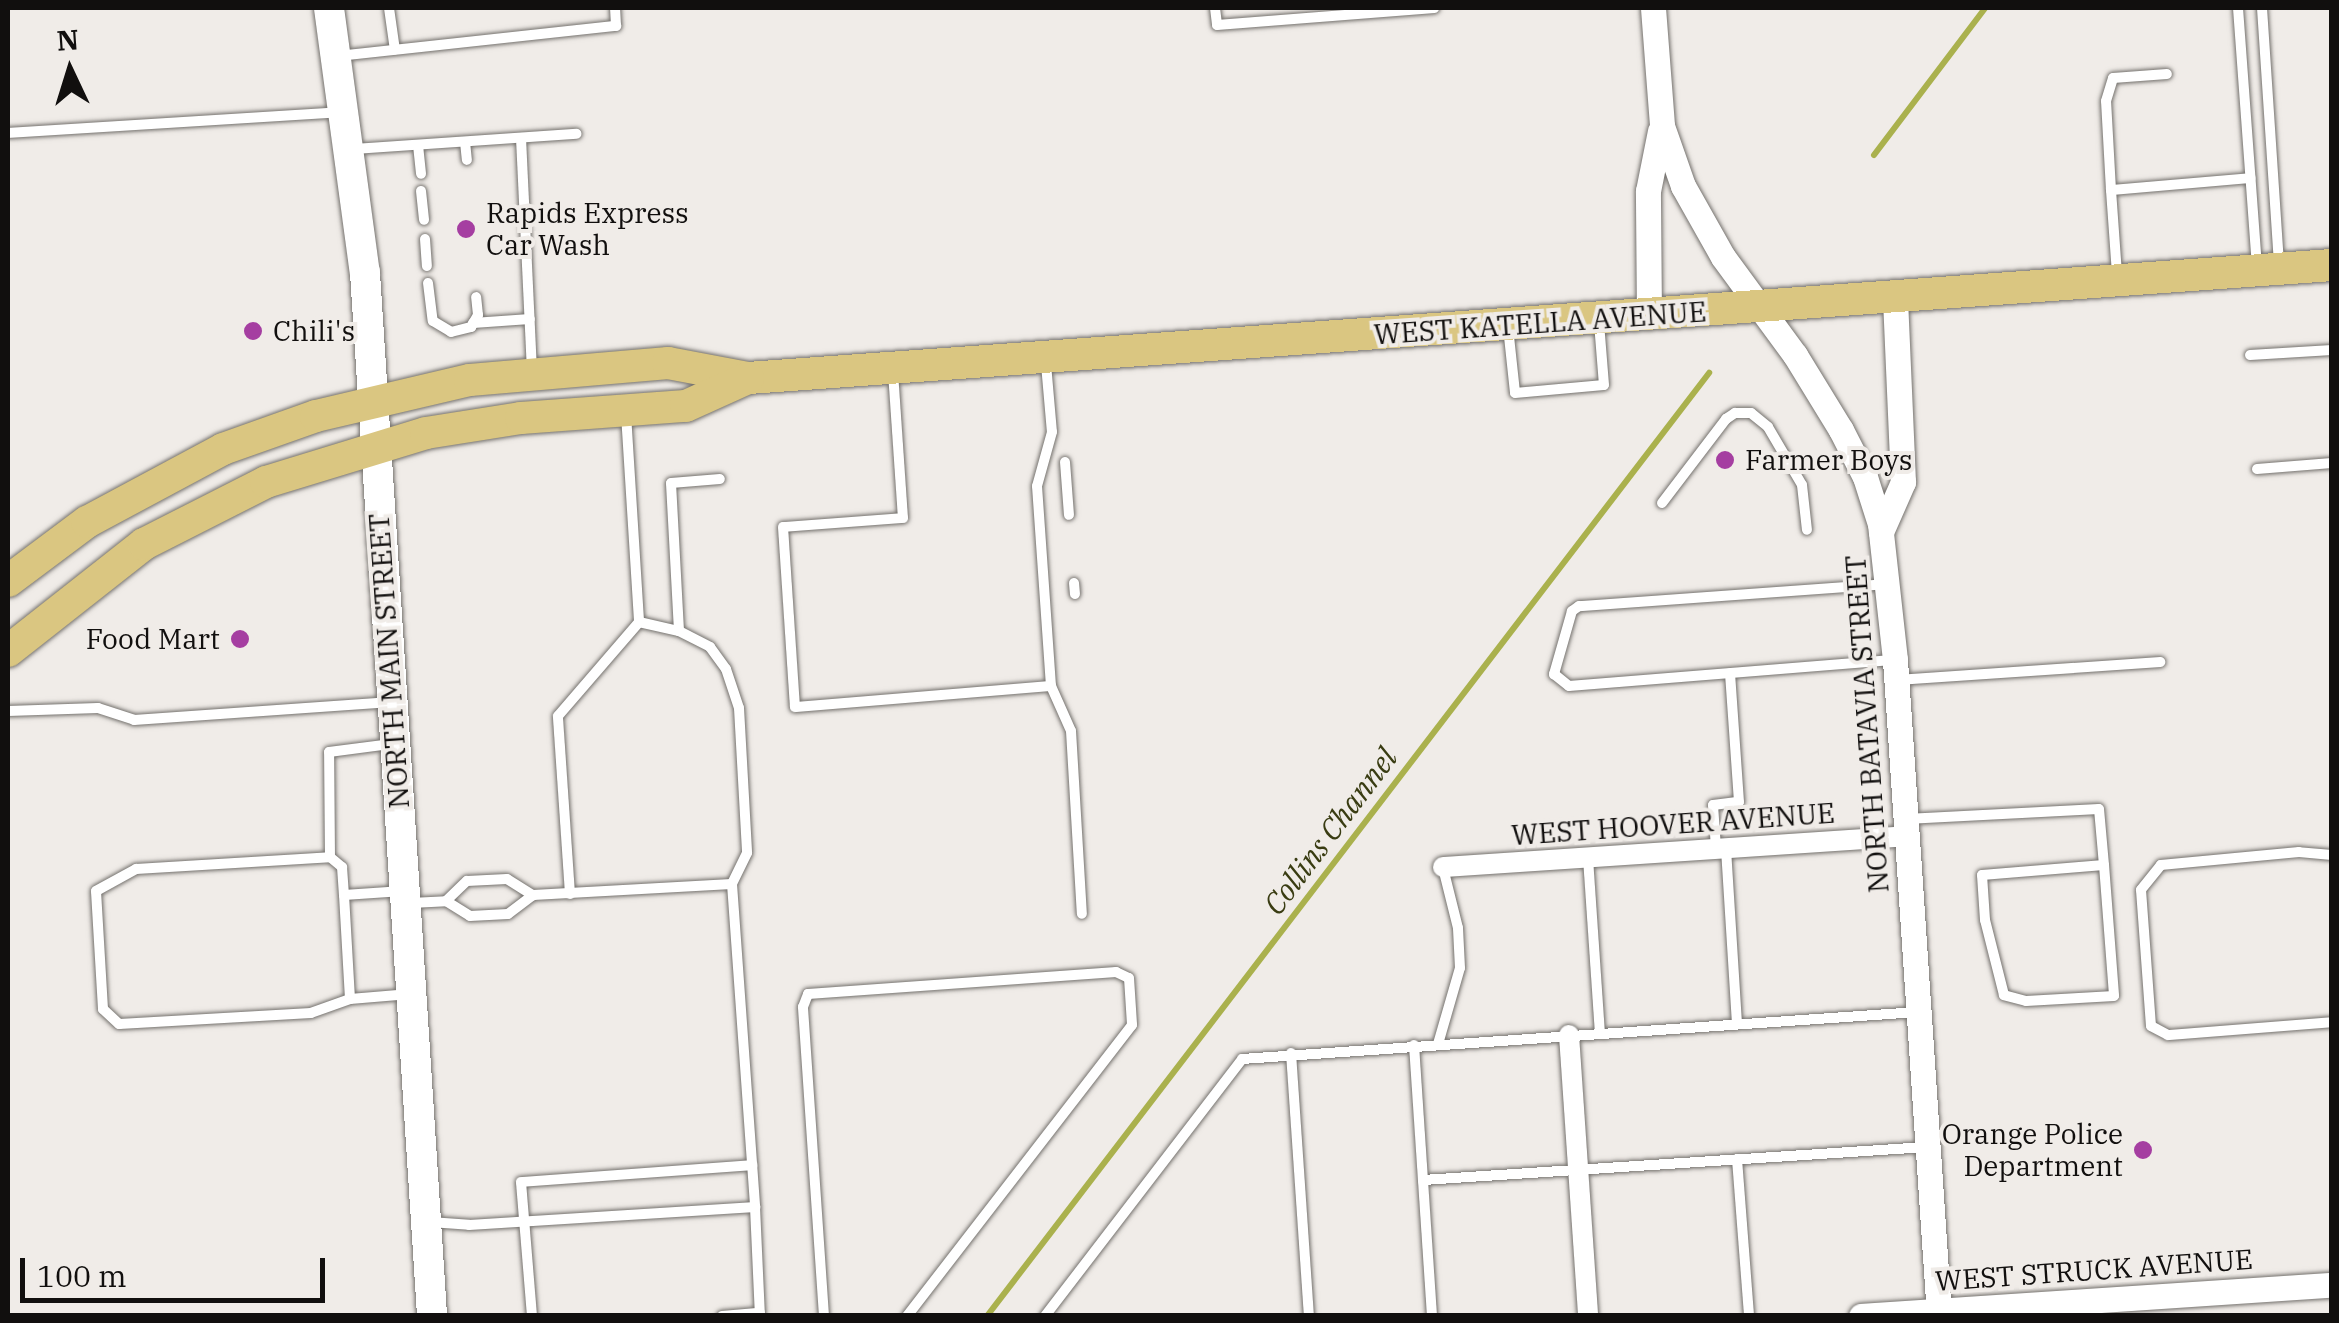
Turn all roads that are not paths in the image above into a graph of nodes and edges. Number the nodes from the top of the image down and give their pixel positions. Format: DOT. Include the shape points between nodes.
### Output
graph roads {
  1 [pos="328,8"];
  2 [pos="389,8"];
  3 [pos="615,8"];
  4 [pos="1215,8"];
  5 [pos="1412,8"];
  6 [pos="1434,8"];
  7 [pos="1653,8"];
  8 [pos="2238,8"];
  9 [pos="2262,8"];
  10 [pos="395,50"];
  11 [pos="335,56"];
  12 [pos="2167,74"];
  13 [pos="343,112"];
  14 [pos="1662,126"];
  15 [pos="8,133"];
  16 [pos="576,134"];
  17 [pos="522,138"];
  18 [pos="465,142"];
  19 [pos="418,145"];
  20 [pos="348,150"];
  21 [pos="467,160"];
  22 [pos="420,174"];
  23 [pos="2250,178"];
  24 [pos="2112,190"];
  25 [pos="422,191"];
  26 [pos="424,220"];
  27 [pos="425,239"];
  28 [pos="2332,265"];
  29 [pos="427,266"];
  30 [pos="2268,270"];
  31 [pos="2118,281"];
  32 [pos="428,283"];
  33 [pos="476,297"];
  34 [pos="1895,298"];
  35 [pos="1762,308"];
  36 [pos="1649,316"];
  37 [pos="530,319"];
  38 [pos="1598,320"];
  39 [pos="473,322"];
  40 [pos="1508,326"];
  41 [pos="2332,350"];
  42 [pos="2250,355"];
  43 [pos="1045,358"];
  44 [pos="892,368"];
  45 [pos="532,374"];
  46 [pos="748,378"];
  47 [pos="373,401"];
  48 [pos="626,410"];
  49 [pos="375,445"];
  50 [pos="1066,462"];
  51 [pos="2332,464"];
  52 [pos="2257,469"];
  53 [pos="720,479"];
  54 [pos="1662,503"];
  55 [pos="1069,515"];
  56 [pos="1807,530"];
  57 [pos="1882,532"];
  58 [pos="8,581"];
  59 [pos="1889,584"];
  60 [pos="639,622"];
  61 [pos="679,631"];
  62 [pos="8,651"];
  63 [pos="2160,662"];
  64 [pos="1895,670"];
  65 [pos="1730,673"];
  66 [pos="1051,686"];
  67 [pos="392,702"];
  68 [pos="8,711"];
  69 [pos="394,744"];
  70 [pos="1906,828"];
  71 [pos="1721,848"];
  72 [pos="2332,855"];
  73 [pos="330,857"];
  74 [pos="1588,857"];
  75 [pos="2104,865"];
  76 [pos="1443,867"];
  77 [pos="732,884"];
  78 [pos="570,894"];
  79 [pos="344,895"];
  80 [pos="533,895"];
  81 [pos="405,897"];
  82 [pos="446,900"];
  83 [pos="1082,914"];
  84 [pos="411,994"];
  85 [pos="350,999"];
  86 [pos="1919,1012"];
  87 [pos="2332,1022"];
  88 [pos="1737,1024"];
  89 [pos="1600,1033"];
  90 [pos="1569,1035"];
  91 [pos="1438,1044"];
  92 [pos="1414,1045"];
  93 [pos="1292,1053"];
  94 [pos="1928,1147"];
  95 [pos="1737,1160"];
  96 [pos="752,1165"];
  97 [pos="1578,1170"];
  98 [pos="1423,1180"];
  99 [pos="755,1208"];
  100 [pos="426,1221"];
  101 [pos="524,1222"];
  102 [pos="2332,1285"];
  103 [pos="1939,1313"];
  104 [pos="760,1314"];
  105 [pos="432,1316"];
  106 [pos="532,1316"];
  107 [pos="722,1316"];
  108 [pos="824,1316"];
  109 [pos="907,1316"];
  110 [pos="1045,1316"];
  111 [pos="1309,1316"];
  112 [pos="1432,1316"];
  113 [pos="1588,1316"];
  114 [pos="1748,1316"];
  115 [pos="1862,1316"];
  1 -- 11 [label="main road, NORTH MAIN STREET"];
  2 -- 10 [label="lane"];
  3 -- 10 [label="lane" via="616,26"];
  4 -- 5 [label="lane" via="1217,25"];
  5 -- 6 [label="lane"];
  7 -- 14 [label="street, NORTH BATAVIA STREET"];
  8 -- 23 [label="lane"];
  9 -- 30 [label="lane"];
  10 -- 11 [label="lane"];
  11 -- 13 [label="main road, NORTH MAIN STREET"];
  12 -- 24 [label="lane" via="2113,78 2106,101"];
  13 -- 15 [label="lane"];
  13 -- 20 [label="main road, NORTH MAIN STREET"];
  14 -- 35 [label="street, NORTH BATAVIA STREET" via="1701,222"];
  14 -- 36 [label="street" via="1648,191"];
  16 -- 17 [label="lane"];
  17 -- 18 [label="lane"];
  17 -- 37 [label="lane"];
  18 -- 19 [label="lane"];
  18 -- 21 [label="lane"];
  19 -- 20 [label="lane"];
  19 -- 22 [label="lane"];
  20 -- 47 [label="main road, NORTH MAIN STREET"];
  23 -- 24 [label="lane"];
  23 -- 30 [label="lane"];
  24 -- 31 [label="lane"];
  25 -- 26 [label="lane"];
  27 -- 29 [label="lane"];
  28 -- 30 [label="main road, WEST KATELLA AVENUE"];
  30 -- 31 [label="main road, WEST KATELLA AVENUE"];
  31 -- 34 [label="main road, WEST KATELLA AVENUE"];
  32 -- 39 [label="lane" via="439,329 463,330"];
  33 -- 39 [label="lane"];
  34 -- 35 [label="main road, WEST KATELLA AVENUE"];
  34 -- 57 [label="street" via="1903,482"];
  35 -- 36 [label="main road, WEST KATELLA AVENUE"];
  35 -- 57 [label="street, NORTH BATAVIA STREET" via="1842,430"];
  36 -- 38 [label="main road, WEST KATELLA AVENUE"];
  37 -- 39 [label="lane"];
  37 -- 45 [label="lane"];
  38 -- 40 [label="main road, WEST KATELLA AVENUE"];
  38 -- 40 [label="lane" via="1604,385 1515,393"];
  40 -- 43 [label="main road, WEST KATELLA AVENUE"];
  41 -- 42 [label="lane"];
  43 -- 44 [label="main road, WEST KATELLA AVENUE"];
  43 -- 66 [label="lane" via="1052,432 1038,486"];
  44 -- 46 [label="main road, WEST KATELLA AVENUE"];
  44 -- 66 [label="lane" via="903,518 782,527 796,707"];
  45 -- 46 [label="main road, WEST KATELLA AVENUE" via="668,362"];
  45 -- 47 [label="main road, WEST KATELLA AVENUE"];
  46 -- 48 [label="main road, WEST KATELLA AVENUE" via="686,406"];
  47 -- 49 [label="main road, NORTH MAIN STREET"];
  47 -- 58 [label="main road, WEST KATELLA AVENUE" via="256,436 183,468 87,522"];
  48 -- 49 [label="main road, WEST KATELLA AVENUE" via="521,418"];
  48 -- 60 [label="lane"];
  49 -- 62 [label="main road, WEST KATELLA AVENUE" via="266,482 168,530 106,570"];
  49 -- 67 [label="main road, NORTH MAIN STREET"];
  50 -- 55 [label="lane"];
  51 -- 52 [label="lane"];
  53 -- 61 [label="lane" via="672,483"];
  54 -- 56 [label="lane" via="1726,419 1742,412 1760,418 1785,451 1802,486"];
  57 -- 59 [label="street, NORTH BATAVIA STREET"];
  59 -- 64 [label="street, NORTH BATAVIA STREET"];
  59 -- 65 [label="lane" via="1579,606 1554,674 1569,686"];
  60 -- 61 [label="lane"];
  60 -- 78 [label="lane" via="558,716"];
  61 -- 77 [label="lane" via="710,647 726,669 739,708 747,853"];
  63 -- 64 [label="lane"];
  64 -- 65 [label="lane"];
  64 -- 70 [label="street, NORTH BATAVIA STREET"];
  65 -- 71 [label="lane" via="1739,802 1713,805"];
  66 -- 83 [label="lane" via="1071,731"];
  67 -- 68 [label="lane" via="134,720 98,708"];
  67 -- 69 [label="main road, NORTH MAIN STREET"];
  69 -- 73 [label="lane" via="329,752"];
  69 -- 81 [label="main road, NORTH MAIN STREET"];
  70 -- 71 [label="street, WEST HOOVER AVENUE"];
  70 -- 75 [label="lane" via="2099,809"];
  70 -- 86 [label="street, NORTH BATAVIA STREET"];
  71 -- 74 [label="street, WEST HOOVER AVENUE"];
  71 -- 88 [label="lane"];
  72 -- 87 [label="lane" via="2160,865 2140,890 2151,1026 2168,1035"];
  73 -- 79 [label="lane" via="342,867"];
  73 -- 85 [label="lane" via="136,869 96,891 103,1009 119,1024 310,1012"];
  74 -- 76 [label="street, WEST HOOVER AVENUE"];
  74 -- 89 [label="lane"];
  75 -- 75 [label="lane" via="2114,996 2004,996 1985,920 1982,875"];
  76 -- 91 [label="lane" via="1460,968"];
  77 -- 78 [label="lane"];
  77 -- 96 [label="lane"];
  78 -- 80 [label="lane"];
  79 -- 81 [label="lane"];
  79 -- 85 [label="lane"];
  80 -- 82 [label="lane" via="508,914 470,916"];
  80 -- 82 [label="lane" via="507,878 468,881"];
  81 -- 82 [label="lane"];
  81 -- 84 [label="main road, NORTH MAIN STREET"];
  84 -- 85 [label="lane"];
  84 -- 100 [label="main road, NORTH MAIN STREET"];
  86 -- 88 [label="lane"];
  86 -- 94 [label="street, NORTH BATAVIA STREET"];
  88 -- 89 [label="lane"];
  89 -- 90 [label="lane"];
  90 -- 91 [label="lane"];
  90 -- 97 [label="street"];
  91 -- 92 [label="lane"];
  92 -- 93 [label="lane"];
  92 -- 98 [label="lane"];
  93 -- 110 [label="lane" via="1242,1059"];
  93 -- 111 [label="lane"];
  94 -- 95 [label="lane"];
  94 -- 103 [label="street, NORTH BATAVIA STREET"];
  95 -- 97 [label="lane"];
  95 -- 114 [label="lane"];
  96 -- 99 [label="lane"];
  96 -- 101 [label="lane" via="521,1182"];
  97 -- 98 [label="lane"];
  97 -- 113 [label="street"];
  98 -- 112 [label="lane"];
  99 -- 101 [label="lane"];
  99 -- 104 [label="lane"];
  100 -- 101 [label="lane"];
  100 -- 105 [label="main road, NORTH MAIN STREET"];
  101 -- 106 [label="lane"];
  102 -- 103 [label="street, WEST STRUCK AVENUE"];
  103 -- 115 [label="street, WEST STRUCK AVENUE"];
  104 -- 107 [label="lane"];
  108 -- 109 [label="lane" via="808,994 1116,972 1129,978 1132,1025"];
}
